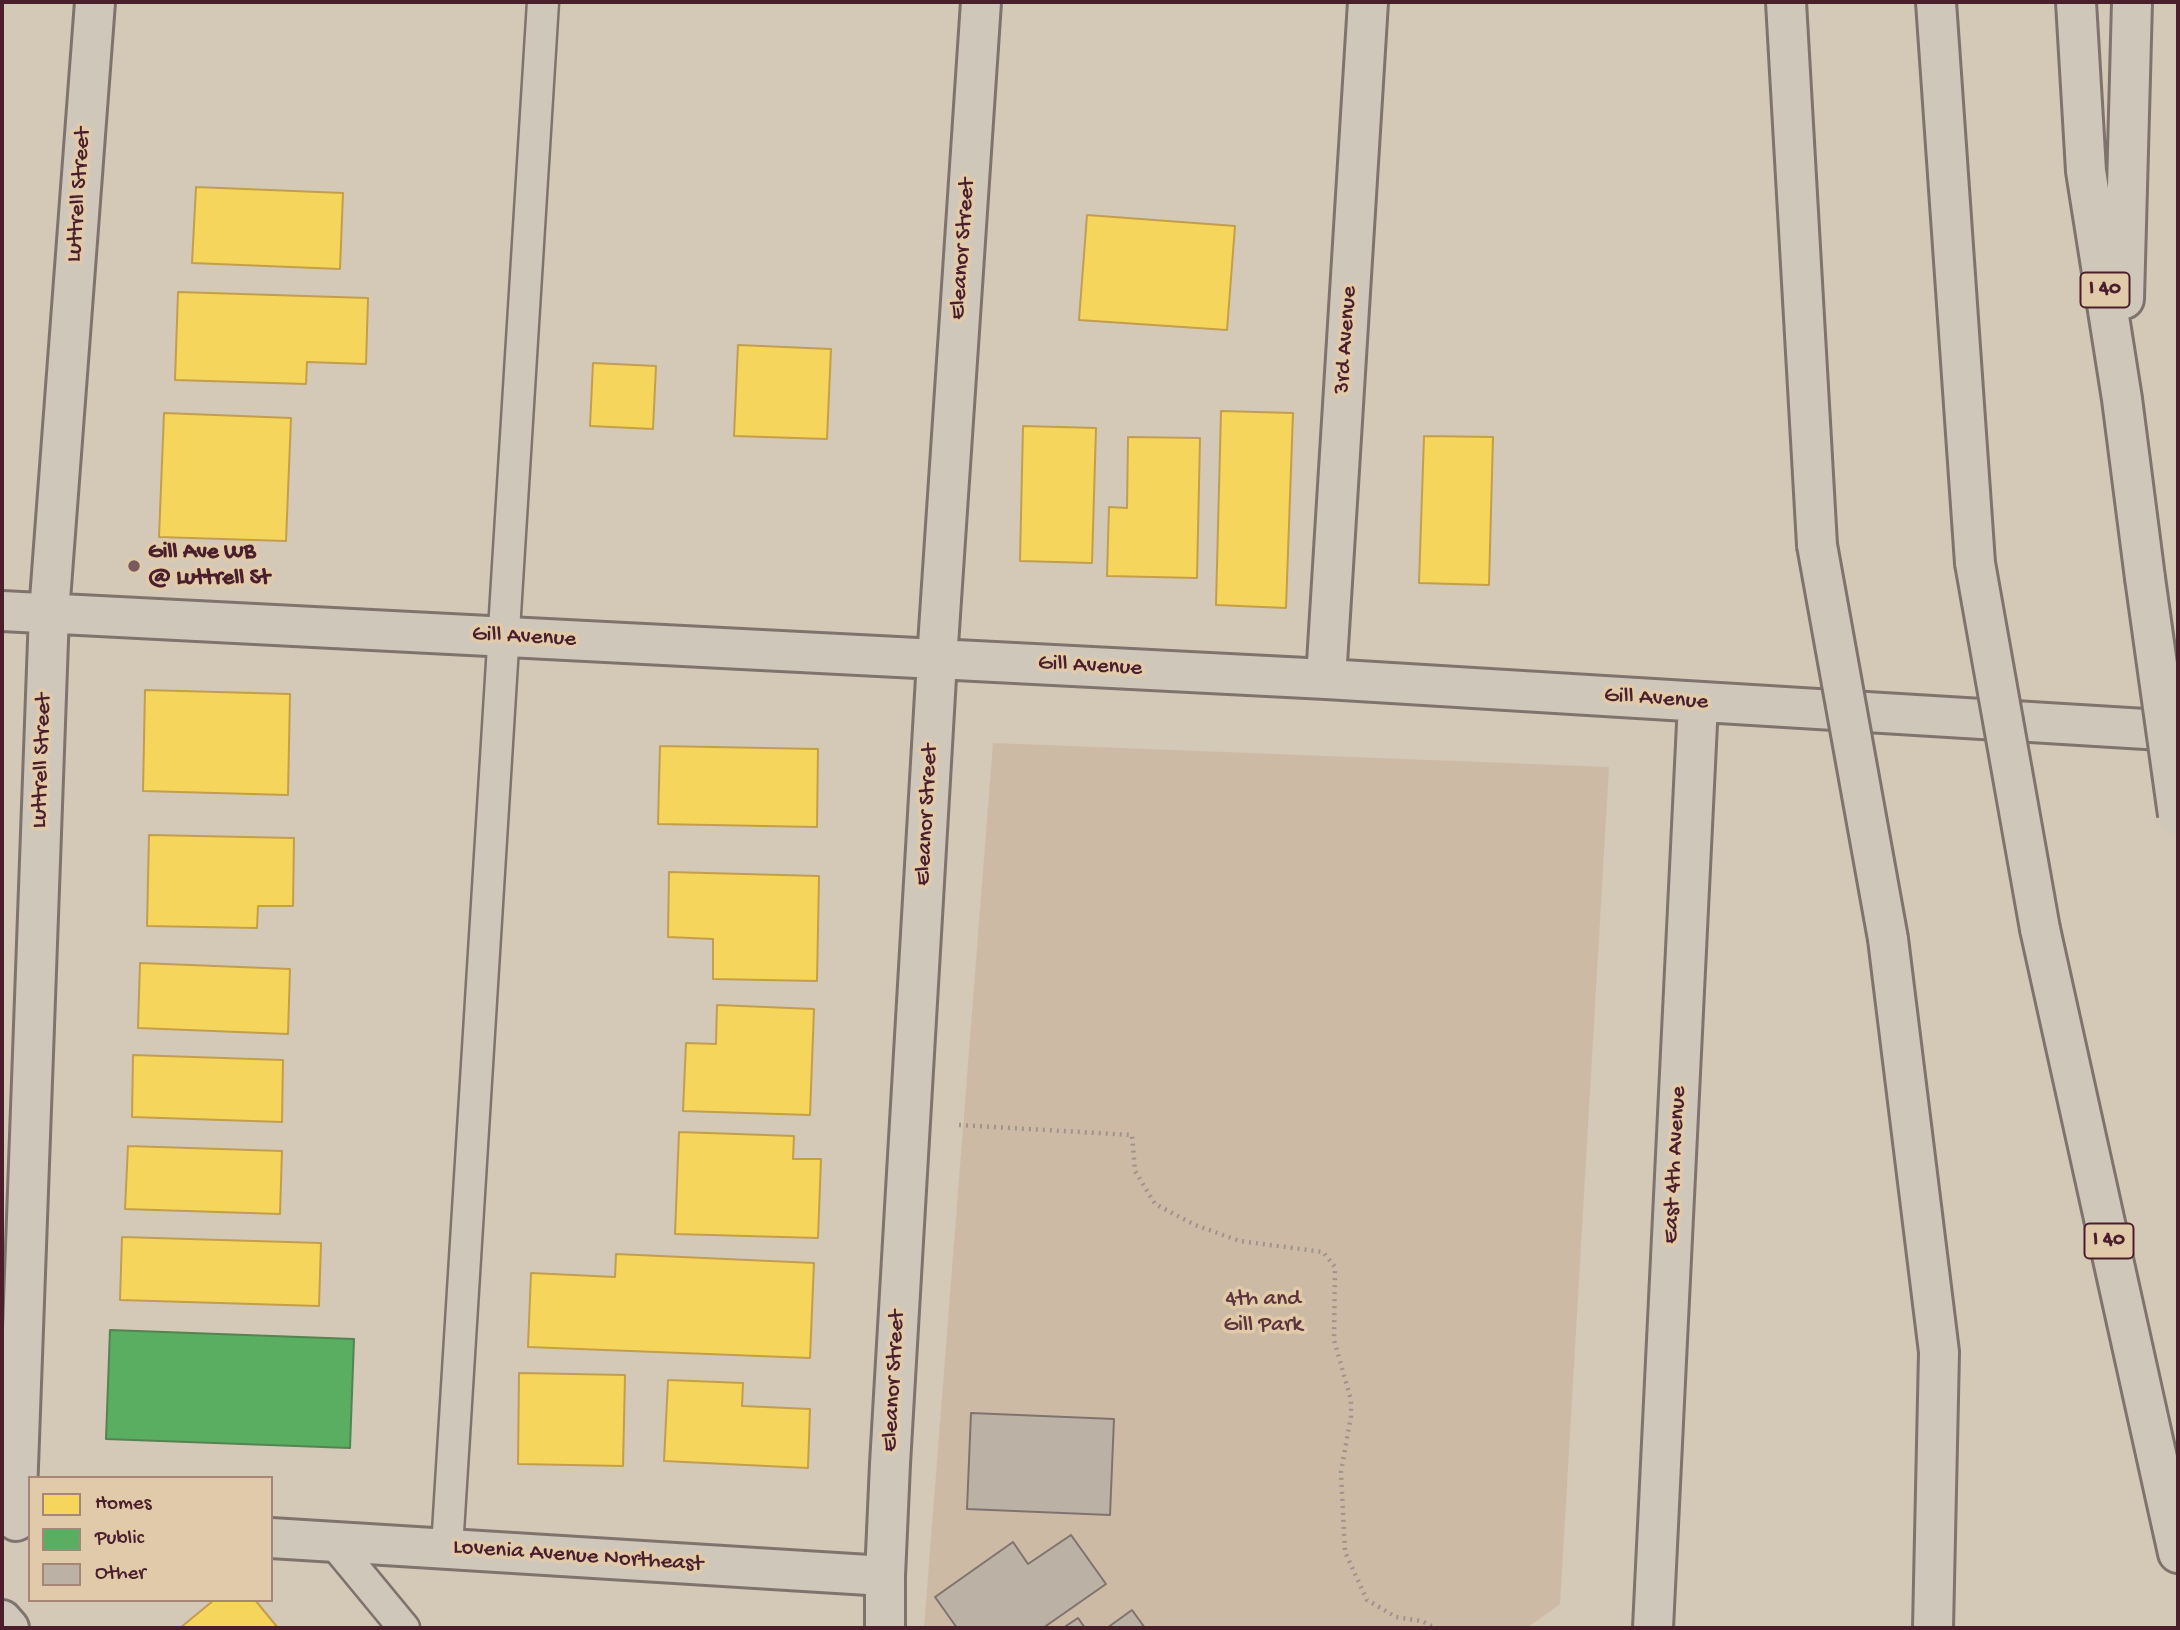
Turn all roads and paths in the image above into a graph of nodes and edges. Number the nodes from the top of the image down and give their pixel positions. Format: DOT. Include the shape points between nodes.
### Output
graph roads {
  1 [pos="94,2"];
  2 [pos="543,2"];
  3 [pos="981,2"];
  4 [pos="1368,2"];
  5 [pos="1786,2"];
  6 [pos="1936,2"];
  7 [pos="2076,2"];
  8 [pos="2132,2"];
  9 [pos="2122,399"];
  10 [pos="2,611"];
  11 [pos="49,613"];
  12 [pos="503,636"];
  13 [pos="937,660"];
  14 [pos="1326,679"];
  15 [pos="1698,702"];
  16 [pos="2178,731"];
  17 [pos="2178,815"];
  18 [pos="910,1122"];
  19 [pos="16,1521"];
  20 [pos="273,1538"];
  21 [pos="333,1542"];
  22 [pos="447,1548"];
  23 [pos="2178,1553"];
  24 [pos="884,1576"];
  25 [pos="2,1620"];
  26 [pos="9,1628"];
  27 [pos="404,1628"];
  28 [pos="885,1628"];
  29 [pos="1435,1628"];
  30 [pos="1653,1628"];
  31 [pos="1933,1628"];
  1 -- 11 [label="main road, Luttrell Street"];
  2 -- 12 [label="lane"];
  3 -- 13 [label="main road, Eleanor Street"];
  4 -- 14 [label="main road, 3rd Avenue"];
  5 -- 31 [label="main road, bridge" via="1816,545 1888,939 1939,1352"];
  6 -- 23 [label="main road, I 40, bridge" via="1975,563 2040,929"];
  7 -- 9 [label="main road, I 40" via="2086,172"];
  8 -- 9 [label="main road"];
  9 -- 17 [label="main road, I 40, bridge"];
  10 -- 11 [label="main road, Gill Avenue"];
  11 -- 12 [label="main road, Gill Avenue"];
  11 -- 19 [label="main road, Luttrell Street"];
  12 -- 13 [label="main road, Gill Avenue"];
  12 -- 22 [label="lane"];
  13 -- 14 [label="main road, Gill Avenue"];
  13 -- 18 [label="main road, Eleanor Street"];
  14 -- 15 [label="main road, Gill Avenue"];
  15 -- 16 [label="main road, Gill Avenue"];
  15 -- 30 [label="main road, East 4th Avenue"];
  18 -- 24 [label="main road, Eleanor Street"];
  18 -- 29 [label="path" via="1132,1135 1135,1171 1155,1203 1195,1225 1240,1241 1322,1252 1335,1267 1334,1340 1351,1400 1341,1472 1345,1552 1367,1600 1396,1617"];
  20 -- 21 [label="main road, Lovenia Avenue Northeast"];
  21 -- 22 [label="main road, Lovenia Avenue Northeast"];
  21 -- 27 [label="lane"];
  22 -- 24 [label="main road, Lovenia Avenue Northeast"];
  24 -- 28 [label="main road, Eleanor Street"];
  25 -- 26 [label="main road"];
}
